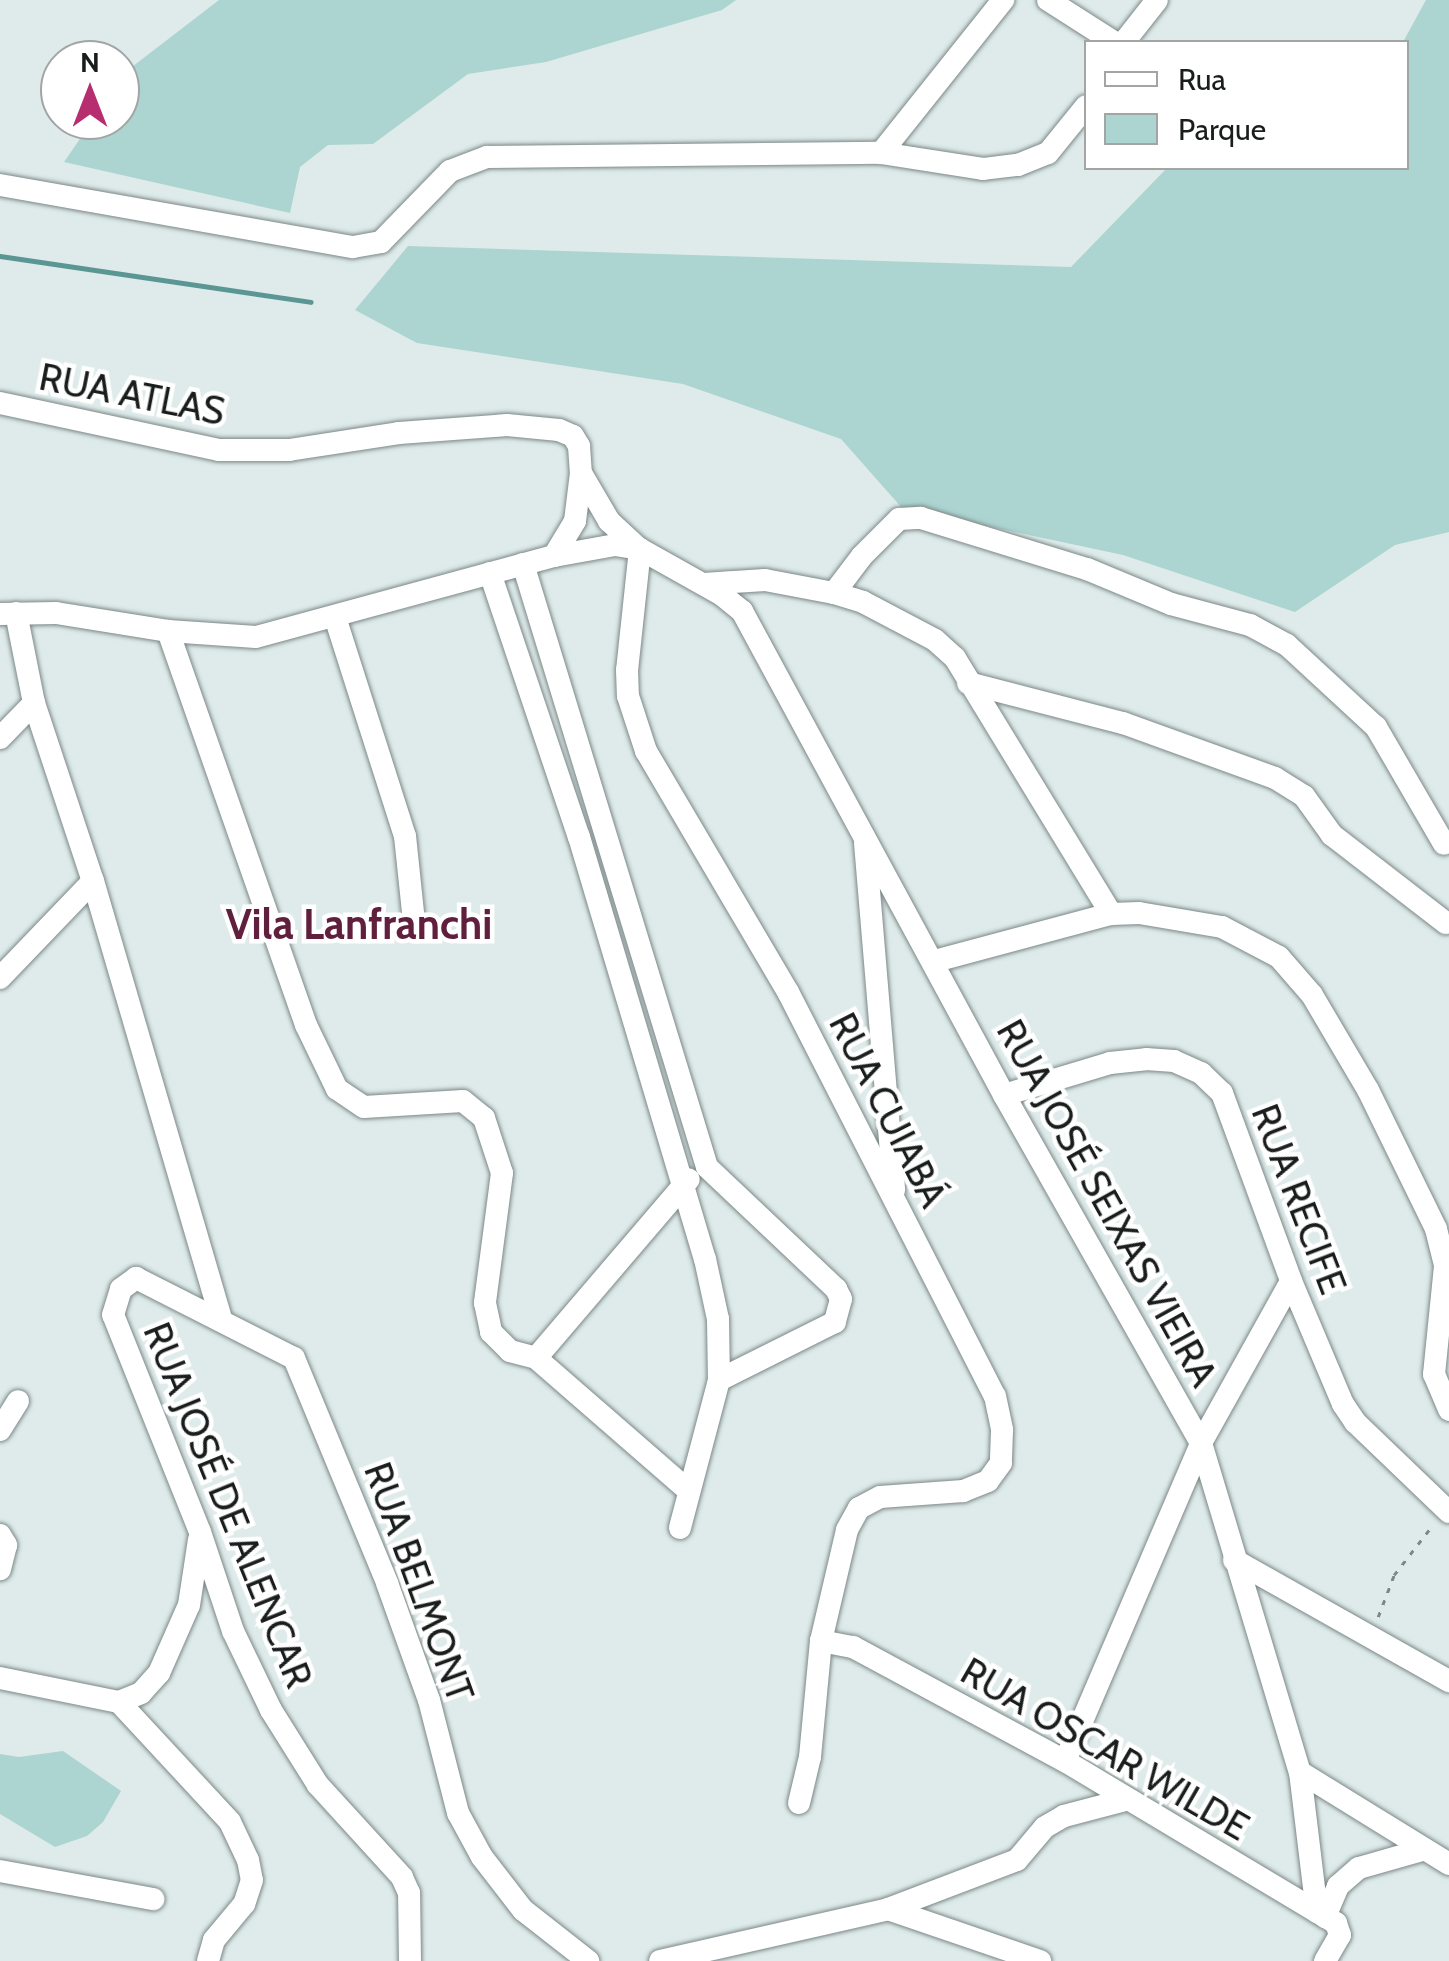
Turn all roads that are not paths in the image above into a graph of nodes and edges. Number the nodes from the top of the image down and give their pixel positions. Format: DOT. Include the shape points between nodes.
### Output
graph roads {
  1 [pos="1002,0"];
  2 [pos="1048,0"];
  3 [pos="1157,0"];
  4 [pos="1111,40"];
  5 [pos="1126,40"];
  6 [pos="1084,108"];
  7 [pos="882,153"];
  8 [pos="0,185"];
  9 [pos="0,403"];
  10 [pos="581,472"];
  11 [pos="640,550"];
  12 [pos="554,556"];
  13 [pos="523,564"];
  14 [pos="490,573"];
  15 [pos="704,584"];
  16 [pos="834,593"];
  17 [pos="8,614"];
  18 [pos="336,617"];
  19 [pos="168,631"];
  20 [pos="968,682"];
  21 [pos="34,703"];
  22 [pos="0,738"];
  23 [pos="606,826"];
  24 [pos="864,834"];
  25 [pos="579,837"];
  26 [pos="1444,844"];
  27 [pos="93,881"];
  28 [pos="1111,914"];
  29 [pos="414,921"];
  30 [pos="1446,923"];
  31 [pos="935,960"];
  32 [pos="0,978"];
  33 [pos="1004,1094"];
  34 [pos="706,1167"];
  35 [pos="680,1185"];
  36 [pos="895,1199"];
  37 [pos="136,1278"];
  38 [pos="1291,1282"];
  39 [pos="220,1320"];
  40 [pos="536,1358"];
  41 [pos="718,1380"];
  42 [pos="18,1401"];
  43 [pos="1449,1410"];
  44 [pos="0,1430"];
  45 [pos="1201,1443"];
  46 [pos="689,1491"];
  47 [pos="1447,1511"];
  48 [pos="680,1528"];
  49 [pos="200,1532"];
  50 [pos="0,1535"];
  51 [pos="1234,1560"];
  52 [pos="0,1570"];
  53 [pos="821,1641"];
  54 [pos="0,1678"];
  55 [pos="1449,1681"];
  56 [pos="119,1702"];
  57 [pos="1064,1761"];
  58 [pos="1300,1772"];
  59 [pos="1126,1800"];
  60 [pos="799,1803"];
  61 [pos="1422,1850"];
  62 [pos="1449,1864"];
  63 [pos="0,1871"];
  64 [pos="154,1900"];
  65 [pos="888,1909"];
  66 [pos="1321,1914"];
  67 [pos="208,1961"];
  68 [pos="410,1961"];
  69 [pos="588,1961"];
  70 [pos="660,1961"];
  71 [pos="1040,1961"];
  72 [pos="1324,1961"];
  1 -- 7 [label="street"];
  2 -- 4 [label="street"];
  3 -- 5 [label="street"];
  6 -- 7 [label="street" via="1048,153 1018,166 983,169"];
  7 -- 8 [label="street" via="486,156 450,171 381,242 353,247"];
  9 -- 10 [label="street, RUA ATLAS" via="219,450 289,450 399,433 528,426 573,436"];
  10 -- 11 [label="street" via="609,520"];
  10 -- 12 [label="street" via="575,521"];
  11 -- 12 [label="street" via="593,546"];
  11 -- 15 [label="street, RUA JOSÉ SEIXAS VIEIRA"];
  11 -- 36 [label="street, RUA CUIABÁ" via="627,670 635,723 788,992"];
  12 -- 13 [label="street"];
  13 -- 14 [label="street"];
  13 -- 23 [label="street"];
  14 -- 18 [label="street"];
  14 -- 25 [label="street"];
  15 -- 16 [label="street" via="765,580"];
  15 -- 24 [label="street, RUA JOSÉ SEIXAS VIEIRA" via="742,611"];
  16 -- 20 [label="street" via="936,640"];
  16 -- 26 [label="street" via="898,519 921,518 1250,626 1287,645 1376,726"];
  17 -- 19 [label="street" via="56,613"];
  17 -- 21 [label="street"];
  18 -- 19 [label="street" via="256,637"];
  18 -- 29 [label="street" via="405,836"];
  19 -- 40 [label="street" via="306,1025 336,1089 364,1107 463,1101 484,1118 502,1173 487,1278 491,1332 510,1351"];
  20 -- 28 [label="street"];
  20 -- 30 [label="street" via="1124,723 1274,778 1304,796 1332,835"];
  21 -- 22 [label="street"];
  21 -- 27 [label="street"];
  23 -- 25 [label="street"];
  23 -- 34 [label="street"];
  24 -- 31 [label="street, RUA JOSÉ SEIXAS VIEIRA"];
  24 -- 36 [label="street"];
  25 -- 35 [label="street"];
  27 -- 32 [label="street"];
  27 -- 39 [label="street"];
  28 -- 31 [label="street"];
  28 -- 43 [label="street" via="1222,927 1279,957 1312,995 1368,1090 1440,1239 1445,1266 1434,1374"];
  31 -- 33 [label="street, RUA JOSÉ SEIXAS VIEIRA"];
  33 -- 38 [label="street, RUA RECIFE" via="1146,1059 1201,1073 1222,1093"];
  33 -- 45 [label="street, RUA JOSÉ SEIXAS VIEIRA"];
  34 -- 35 [label="street"];
  34 -- 41 [label="street" via="841,1299 835,1322"];
  35 -- 40 [label="street"];
  35 -- 41 [label="street" via="718,1319"];
  36 -- 53 [label="street, RUA CUIABÁ" via="996,1396 1001,1463 988,1481 963,1491 880,1497 860,1508 848,1530"];
  37 -- 39 [label="street, RUA BELMONT"];
  37 -- 49 [label="street, RUA JOSÉ DE ALENCAR" via="121,1289 113,1315"];
  38 -- 45 [label="street"];
  38 -- 47 [label="street, RUA RECIFE" via="1355,1422"];
  39 -- 69 [label="street, RUA BELMONT" via="294,1358 387,1582 429,1700 458,1813 524,1910"];
  40 -- 46 [label="street"];
  41 -- 46 [label="street"];
  42 -- 44 [label="street"];
  45 -- 51 [label="street, RUA JOSÉ SEIXAS VIEIRA"];
  45 -- 57 [label="street"];
  46 -- 48 [label="street"];
  49 -- 56 [label="street" via="189,1605 159,1674"];
  49 -- 68 [label="street, RUA JOSÉ DE ALENCAR" via="232,1631 272,1710 318,1786 402,1877 409,1893"];
  50 -- 52 [label="street" via="6,1559"];
  51 -- 55 [label="street"];
  51 -- 58 [label="street, RUA JOSÉ SEIXAS VIEIRA"];
  53 -- 57 [label="street, RUA OSCAR WILDE" via="853,1647"];
  53 -- 60 [label="street"];
  54 -- 56 [label="street"];
  56 -- 67 [label="street" via="230,1822 248,1860 252,1880 244,1904 214,1940"];
  57 -- 59 [label="street, RUA OSCAR WILDE"];
  58 -- 61 [label="street"];
  58 -- 66 [label="street, RUA JOSÉ SEIXAS VIEIRA"];
  59 -- 65 [label="street" via="1064,1816 1044,1827 1017,1860"];
  59 -- 66 [label="street, RUA OSCAR WILDE"];
  61 -- 62 [label="street"];
  61 -- 66 [label="street" via="1358,1868"];
  63 -- 64 [label="street"];
  65 -- 70 [label="street"];
  65 -- 71 [label="street"];
  66 -- 72 [label="street" via="1336,1923 1340,1935"];
}
